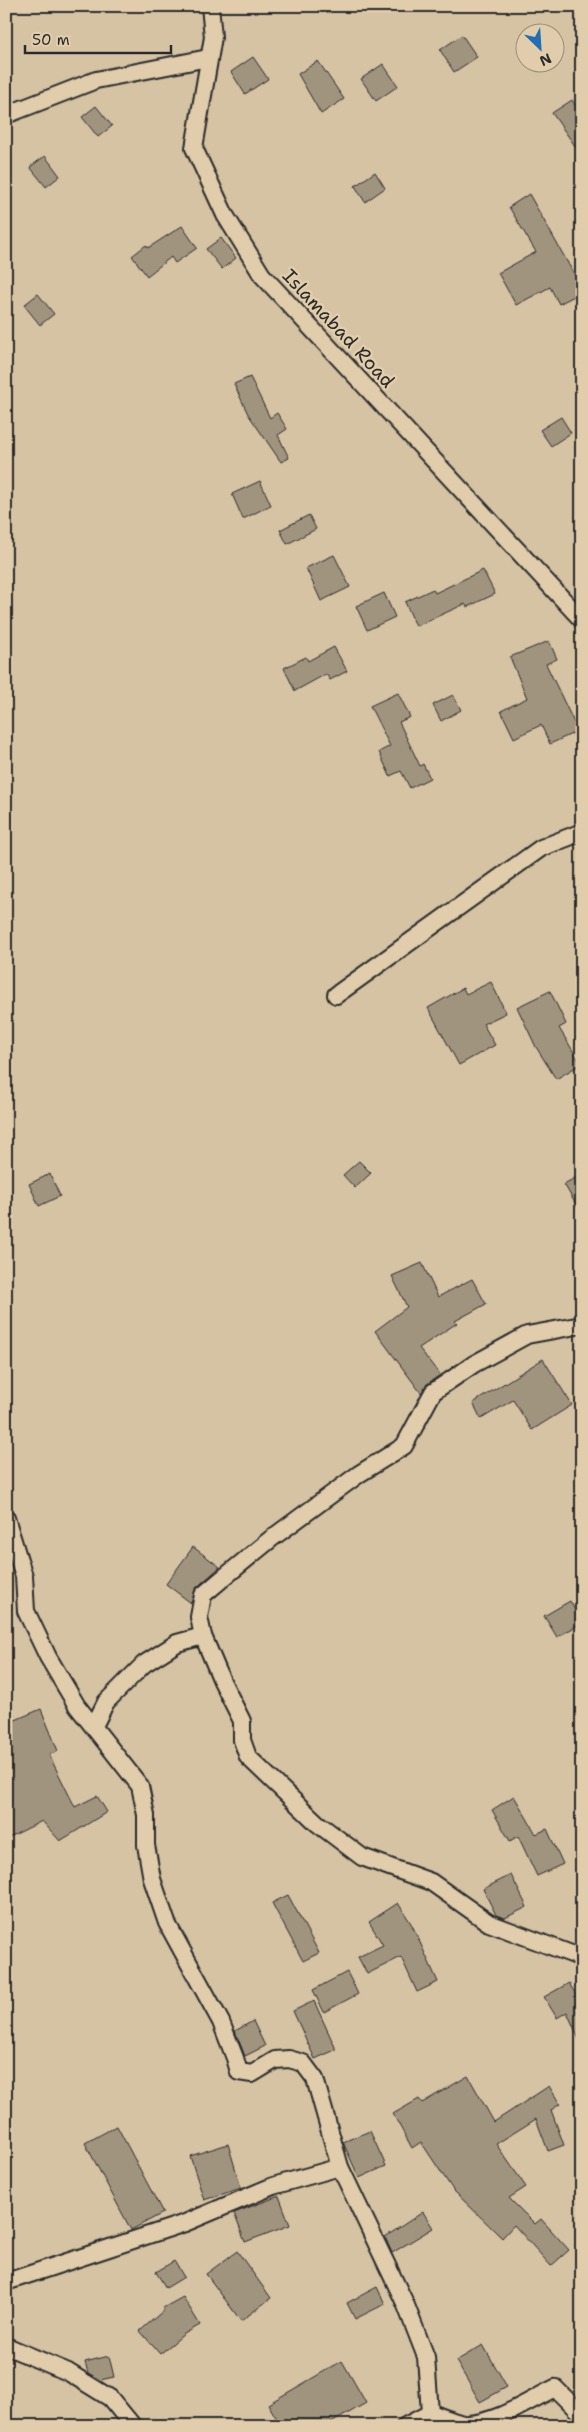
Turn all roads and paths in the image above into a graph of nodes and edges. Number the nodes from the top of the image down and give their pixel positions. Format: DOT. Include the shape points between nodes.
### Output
graph roads {
  1 [pos="210,6"];
  2 [pos="208,58"];
  3 [pos="6,115"];
  4 [pos="582,620"];
  5 [pos="582,832"];
  6 [pos="336,995"];
  7 [pos="582,1325"];
  8 [pos="6,1518"];
  9 [pos="203,1636"];
  10 [pos="94,1726"];
  11 [pos="582,1958"];
  12 [pos="340,2167"];
  13 [pos="6,2282"];
  14 [pos="6,2346"];
  15 [pos="430,2413"];
  16 [pos="582,2415"];
  17 [pos="133,2426"];
  18 [pos="405,2426"];
  1 -- 2 [label="street, Islamabad Road" via="212,37"];
  2 -- 3 [label="street" via="96,80"];
  2 -- 4 [label="street, Islamabad Road" via="194,148 225,215 262,275"];
  5 -- 6 [label="street" via="541,848"];
  7 -- 9 [label="street" via="527,1335 474,1364 434,1392 404,1446 359,1474 272,1538 203,1595 199,1617"];
  8 -- 10 [label="street" via="24,1576 26,1611 52,1666"];
  9 -- 10 [label="street" via="177,1643 144,1664 106,1702"];
  9 -- 11 [label="street" via="242,1721 242,1740 248,1757 317,1824 362,1857 431,1882 489,1923"];
  10 -- 12 [label="street" via="140,1786 146,1815 146,1845 167,1923 220,2022 239,2072 252,2074 276,2060 303,2063 315,2079"];
  12 -- 13 [label="street" via="273,2186 176,2226"];
  12 -- 15 [label="street" via="405,2303 426,2357"];
  14 -- 17 [label="street" via="68,2372 110,2398"];
  15 -- 16 [label="street" via="464,2425 489,2420 555,2388"];
  15 -- 18 [label="street"];
}
